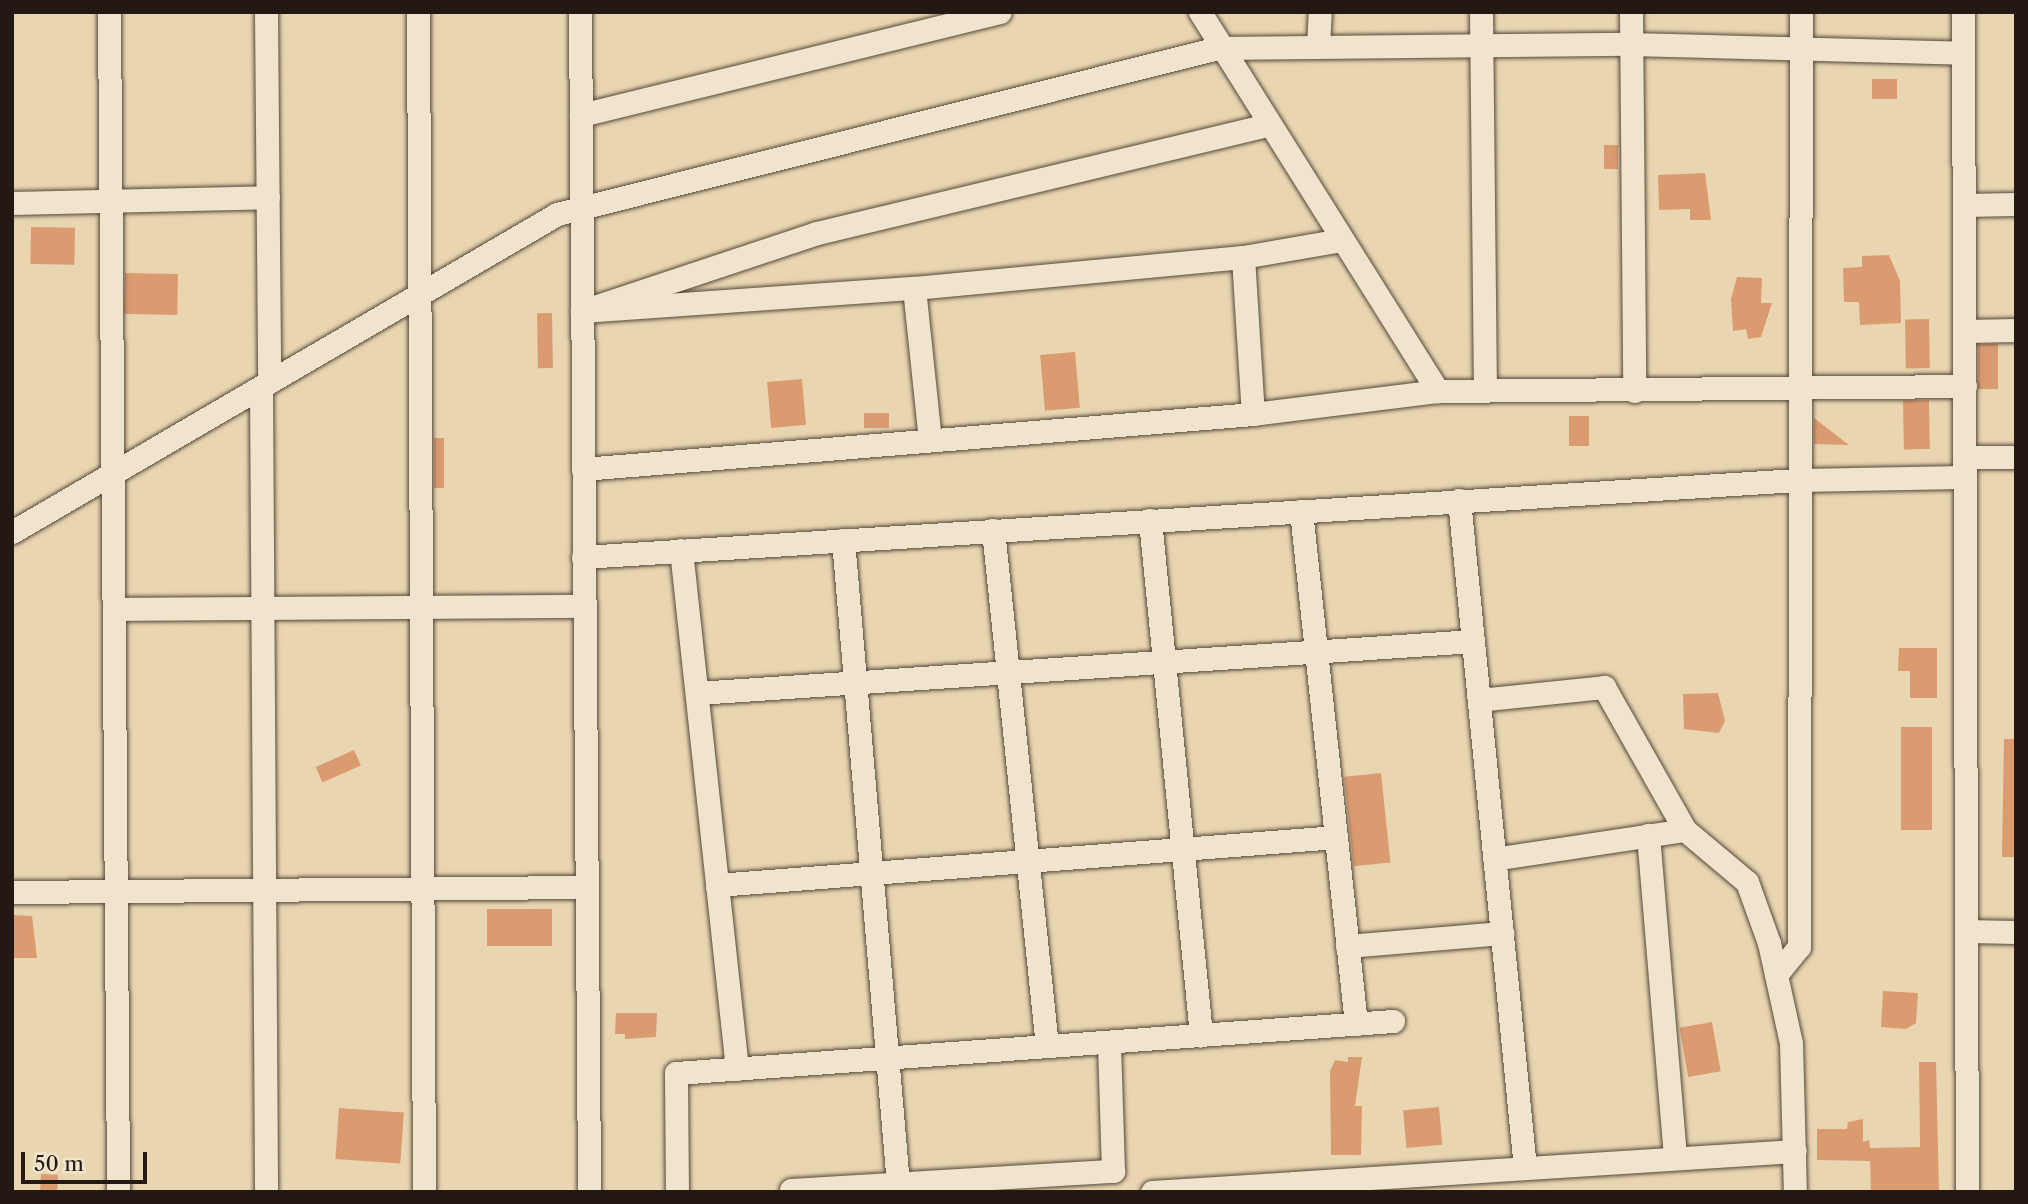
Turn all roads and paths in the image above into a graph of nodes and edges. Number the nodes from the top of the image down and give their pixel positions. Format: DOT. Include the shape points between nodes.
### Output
graph roads {
  1 [pos="109,12"];
  2 [pos="266,12"];
  3 [pos="418,12"];
  4 [pos="580,12"];
  5 [pos="999,12"];
  6 [pos="1200,12"];
  7 [pos="1320,12"];
  8 [pos="1481,12"];
  9 [pos="1631,12"];
  10 [pos="1801,12"];
  11 [pos="1963,12"];
  12 [pos="1630,44"];
  13 [pos="1318,47"];
  14 [pos="1217,48"];
  15 [pos="1801,49"];
  16 [pos="1480,50"];
  17 [pos="1963,53"];
  18 [pos="581,115"];
  19 [pos="1267,125"];
  20 [pos="268,197"];
  21 [pos="110,199"];
  22 [pos="12,203"];
  23 [pos="2016,204"];
  24 [pos="1964,205"];
  25 [pos="581,208"];
  26 [pos="1341,240"];
  27 [pos="1243,257"];
  28 [pos="914,288"];
  29 [pos="418,295"];
  30 [pos="582,311"];
  31 [pos="2016,330"];
  32 [pos="1965,331"];
  33 [pos="265,385"];
  34 [pos="1965,386"];
  35 [pos="1796,388"];
  36 [pos="1438,391"];
  37 [pos="1485,391"];
  38 [pos="1634,391"];
  39 [pos="1253,414"];
  40 [pos="930,439"];
  41 [pos="2016,457"];
  42 [pos="1965,467"];
  43 [pos="583,469"];
  44 [pos="113,473"];
  45 [pos="1796,480"];
  46 [pos="1459,500"];
  47 [pos="1301,510"];
  48 [pos="1150,520"];
  49 [pos="993,530"];
  50 [pos="12,532"];
  51 [pos="843,540"];
  52 [pos="681,550"];
  53 [pos="583,556"];
  54 [pos="583,606"];
  55 [pos="262,607"];
  56 [pos="114,609"];
  57 [pos="420,609"];
  58 [pos="1473,641"];
  59 [pos="1316,652"];
  60 [pos="1164,662"];
  61 [pos="1008,673"];
  62 [pos="855,683"];
  63 [pos="697,693"];
  64 [pos="1479,700"];
  65 [pos="1685,830"];
  66 [pos="1648,835"];
  67 [pos="1336,837"];
  68 [pos="1183,849"];
  69 [pos="1494,859"];
  70 [pos="1028,861"];
  71 [pos="871,873"];
  72 [pos="717,885"];
  73 [pos="586,887"];
  74 [pos="422,889"];
  75 [pos="116,890"];
  76 [pos="264,891"];
  77 [pos="12,892"];
  78 [pos="1966,932"];
  79 [pos="2016,932"];
  80 [pos="1502,933"];
  81 [pos="1347,946"];
  82 [pos="1776,975"];
  83 [pos="1393,1021"];
  84 [pos="1356,1024"];
  85 [pos="1201,1035"];
  86 [pos="1110,1042"];
  87 [pos="1048,1046"];
  88 [pos="887,1058"];
  89 [pos="737,1069"];
  90 [pos="1794,1151"];
  91 [pos="1675,1158"];
  92 [pos="1525,1168"];
  93 [pos="1116,1181"];
  94 [pos="898,1184"];
  95 [pos="792,1190"];
  96 [pos="1180,1191"];
  97 [pos="118,1192"];
  98 [pos="265,1192"];
  99 [pos="424,1192"];
  100 [pos="589,1192"];
  101 [pos="677,1192"];
  102 [pos="1152,1192"];
  103 [pos="1795,1192"];
  104 [pos="1967,1192"];
  1 -- 21 [label="street"];
  2 -- 20 [label="street"];
  3 -- 29 [label="street"];
  4 -- 18 [label="street"];
  5 -- 18 [label="street"];
  6 -- 14 [label="street"];
  7 -- 13 [label="street"];
  8 -- 16 [label="street"];
  9 -- 12 [label="street"];
  10 -- 15 [label="street"];
  11 -- 17 [label="street"];
  12 -- 15 [label="street"];
  12 -- 16 [label="street"];
  12 -- 38 [label="street"];
  13 -- 14 [label="street"];
  13 -- 16 [label="street"];
  14 -- 19 [label="street"];
  14 -- 25 [label="street"];
  15 -- 17 [label="street"];
  15 -- 35 [label="street"];
  16 -- 37 [label="street"];
  17 -- 24 [label="street"];
  18 -- 25 [label="street"];
  19 -- 26 [label="street"];
  19 -- 30 [label="street" via="817,233"];
  20 -- 21 [label="street"];
  20 -- 33 [label="street"];
  21 -- 22 [label="street"];
  21 -- 44 [label="street"];
  23 -- 24 [label="street"];
  24 -- 32 [label="street"];
  25 -- 29 [label="street" via="556,214"];
  25 -- 30 [label="street"];
  26 -- 27 [label="street"];
  26 -- 36 [label="street"];
  27 -- 28 [label="street"];
  27 -- 39 [label="street"];
  28 -- 30 [label="street"];
  28 -- 40 [label="street"];
  29 -- 33 [label="street"];
  29 -- 57 [label="street"];
  30 -- 43 [label="street"];
  31 -- 32 [label="street"];
  32 -- 34 [label="street"];
  33 -- 44 [label="street"];
  33 -- 55 [label="street"];
  34 -- 35 [label="street"];
  34 -- 42 [label="street"];
  35 -- 38 [label="street"];
  35 -- 45 [label="street"];
  36 -- 37 [label="street"];
  36 -- 39 [label="street"];
  37 -- 38 [label="street"];
  39 -- 40 [label="street"];
  40 -- 43 [label="street"];
  41 -- 42 [label="street"];
  42 -- 45 [label="street"];
  42 -- 78 [label="street"];
  43 -- 53 [label="street"];
  44 -- 50 [label="street"];
  44 -- 56 [label="street"];
  45 -- 46 [label="street"];
  45 -- 82 [label="street" via="1799,947"];
  46 -- 47 [label="street"];
  46 -- 58 [label="street"];
  47 -- 48 [label="street"];
  47 -- 59 [label="street"];
  48 -- 49 [label="street"];
  48 -- 60 [label="street"];
  49 -- 51 [label="street"];
  49 -- 61 [label="street"];
  51 -- 52 [label="street"];
  51 -- 62 [label="street"];
  52 -- 53 [label="street"];
  52 -- 63 [label="street"];
  53 -- 54 [label="street"];
  54 -- 57 [label="street"];
  54 -- 73 [label="street"];
  55 -- 56 [label="street"];
  55 -- 57 [label="street"];
  55 -- 76 [label="street"];
  56 -- 75 [label="street"];
  57 -- 74 [label="street"];
  58 -- 59 [label="street"];
  58 -- 64 [label="street"];
  59 -- 60 [label="street"];
  59 -- 67 [label="street"];
  60 -- 61 [label="street"];
  60 -- 68 [label="street"];
  61 -- 62 [label="street"];
  61 -- 70 [label="street"];
  62 -- 63 [label="street"];
  62 -- 71 [label="street"];
  63 -- 72 [label="street"];
  64 -- 65 [label="street" via="1604,687"];
  64 -- 69 [label="street"];
  65 -- 66 [label="street"];
  65 -- 82 [label="street" via="1747,882"];
  66 -- 69 [label="street"];
  66 -- 91 [label="street"];
  67 -- 68 [label="street"];
  67 -- 81 [label="street"];
  68 -- 70 [label="street"];
  68 -- 85 [label="street"];
  69 -- 80 [label="street"];
  70 -- 71 [label="street"];
  70 -- 87 [label="street"];
  71 -- 72 [label="street"];
  71 -- 88 [label="street"];
  72 -- 89 [label="street"];
  73 -- 74 [label="street"];
  73 -- 100 [label="street"];
  74 -- 76 [label="street"];
  74 -- 99 [label="street"];
  75 -- 76 [label="street"];
  75 -- 77 [label="street"];
  75 -- 97 [label="street"];
  76 -- 98 [label="street"];
  78 -- 79 [label="street"];
  78 -- 104 [label="street"];
  80 -- 81 [label="street"];
  80 -- 92 [label="street"];
  81 -- 84 [label="street"];
  82 -- 90 [label="street" via="1791,1043"];
  83 -- 84 [label="street"];
  84 -- 85 [label="street"];
  85 -- 86 [label="street"];
  86 -- 87 [label="street"];
  86 -- 93 [label="street"];
  87 -- 88 [label="street"];
  88 -- 89 [label="street"];
  88 -- 94 [label="street"];
  89 -- 101 [label="street" via="676,1073"];
  90 -- 91 [label="street"];
  90 -- 103 [label="street"];
  91 -- 92 [label="street"];
  92 -- 96 [label="street"];
  93 -- 94 [label="street"];
  94 -- 95 [label="street"];
  96 -- 102 [label="street"];
}
